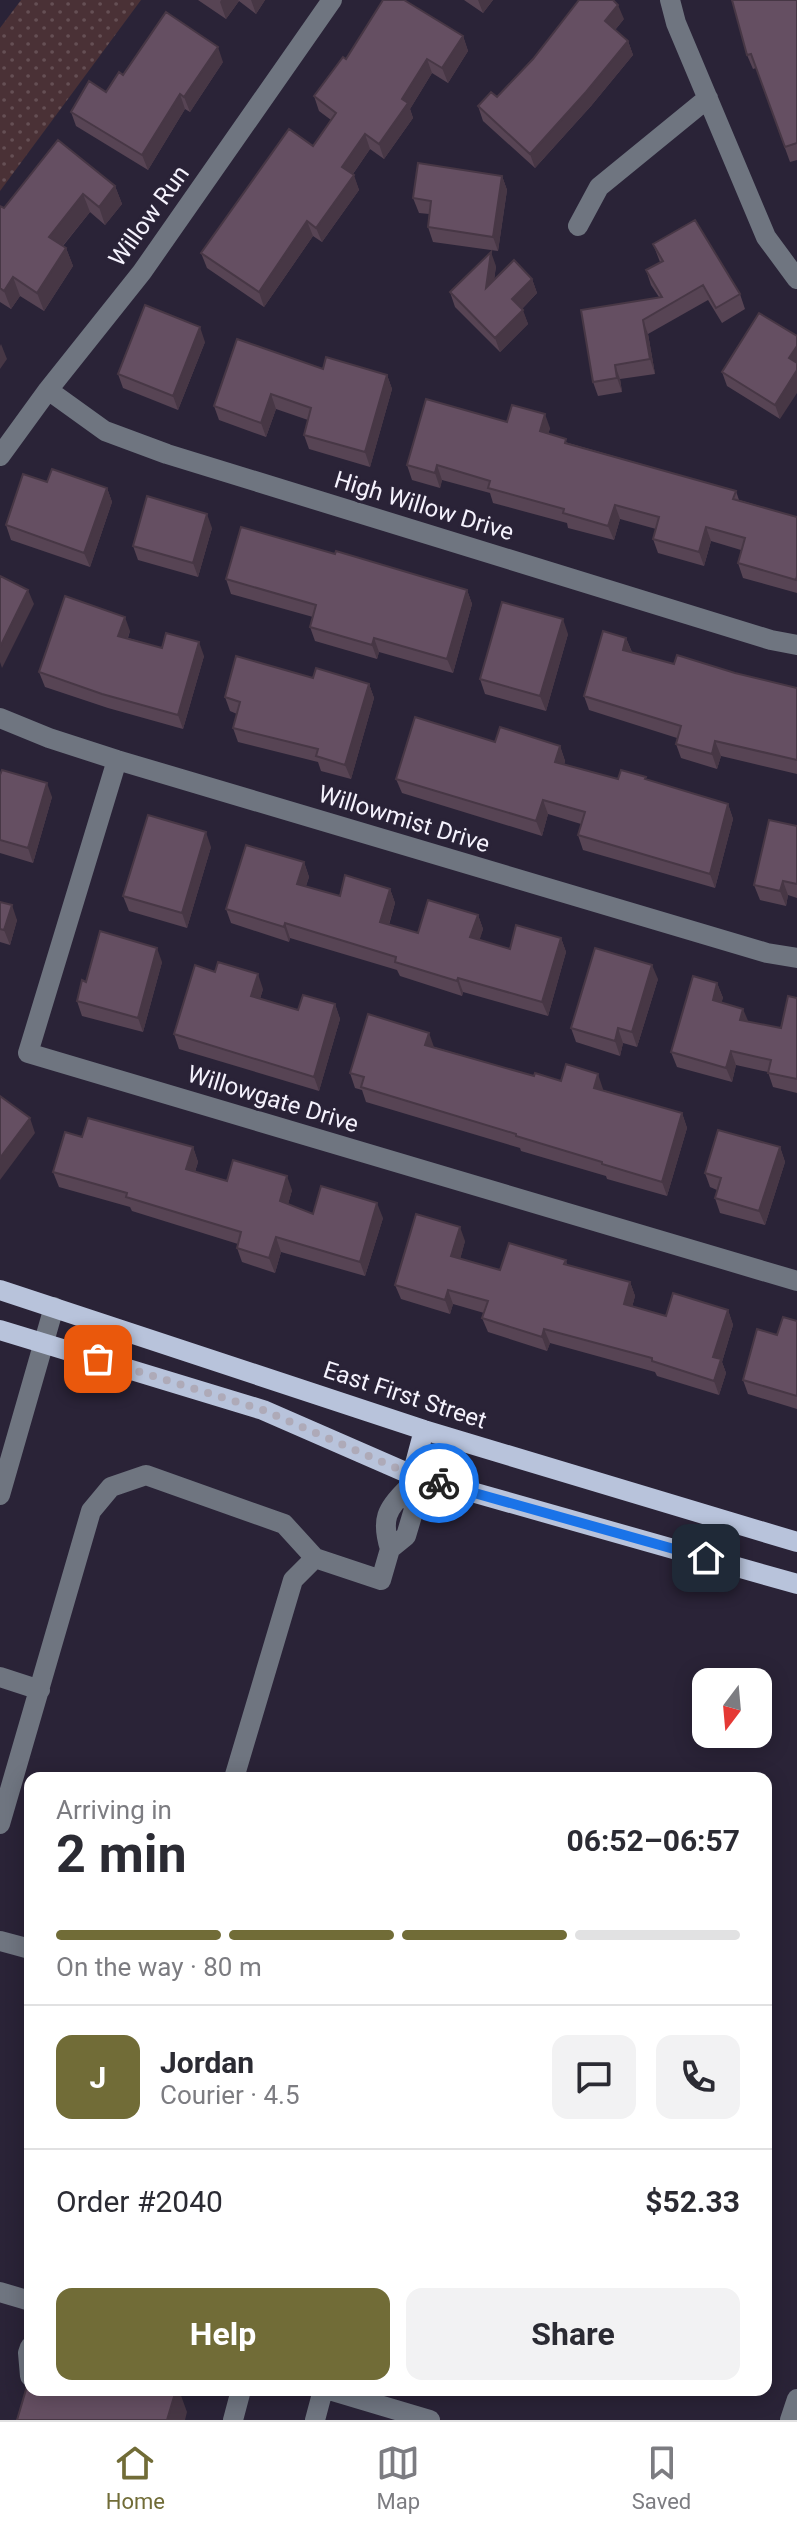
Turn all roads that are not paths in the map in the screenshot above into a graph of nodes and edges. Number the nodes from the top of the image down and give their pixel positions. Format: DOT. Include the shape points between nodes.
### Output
graph roads {
  1 [pos="332,0"];
  2 [pos="670,0"];
  3 [pos="708,98"];
  4 [pos="578,226"];
  5 [pos="797,279"];
  6 [pos="48,390"];
  7 [pos="0,456"];
  8 [pos="797,645"];
  9 [pos="0,718"];
  10 [pos="117,760"];
  11 [pos="797,958"];
  12 [pos="797,1281"];
  13 [pos="0,1290"];
  14 [pos="54,1307"];
  15 [pos="0,1330"];
  16 [pos="43,1343"];
  17 [pos="424,1430"];
  18 [pos="410,1482"];
  19 [pos="0,1495"];
  20 [pos="797,1542"];
  21 [pos="315,1558"];
  22 [pos="797,1584"];
  23 [pos="0,1677"];
  24 [pos="40,1690"];
  25 [pos="236,1772"];
  26 [pos="0,1824"];
  27 [pos="0,1941"];
  28 [pos="24,1947"];
  29 [pos="1,2296"];
  30 [pos="24,2300"];
  31 [pos="239,2396"];
  32 [pos="324,2396"];
  33 [pos="347,2396"];
  34 [pos="797,2399"];
  35 [pos="233,2420"];
  36 [pos="315,2420"];
  37 [pos="430,2420"];
  38 [pos="790,2420"];
  1 -- 6 [label="street, Willow Run" via="142,272"];
  2 -- 3 [label="street"];
  3 -- 4 [label="street" via="599,187"];
  3 -- 5 [label="street" via="766,237"];
  6 -- 7 [label="street, Willow Run"];
  6 -- 8 [label="street, High Willow Drive" via="105,431 167,454"];
  9 -- 10 [label="street, Willowmist Drive"];
  10 -- 11 [label="street, Willowmist Drive"];
  10 -- 12 [label="street, Willowgate Drive" via="28,1053"];
  13 -- 14 [label="main road, East First Street"];
  14 -- 16 [label="street"];
  14 -- 17 [label="main road, East First Street"];
  15 -- 16 [label="main road"];
  16 -- 18 [label="main road" via="263,1410"];
  16 -- 19 [label="street"];
  17 -- 18 [label="main road"];
  17 -- 20 [label="main road, East First Street"];
  18 -- 21 [label="street" via="414,1509 406,1536 390,1549 381,1580"];
  18 -- 22 [label="main road"];
  21 -- 24 [label="street" via="284,1524 146,1475 111,1487 91,1511"];
  21 -- 25 [label="street" via="293,1580"];
  23 -- 24 [label="street"];
  24 -- 26 [label="street"];
  27 -- 28 [label="street"];
  29 -- 30 [label="street"];
  31 -- 35 [label="street"];
  32 -- 36 [label="street"];
  33 -- 37 [label="street"];
  34 -- 38 [label="street"];
}
